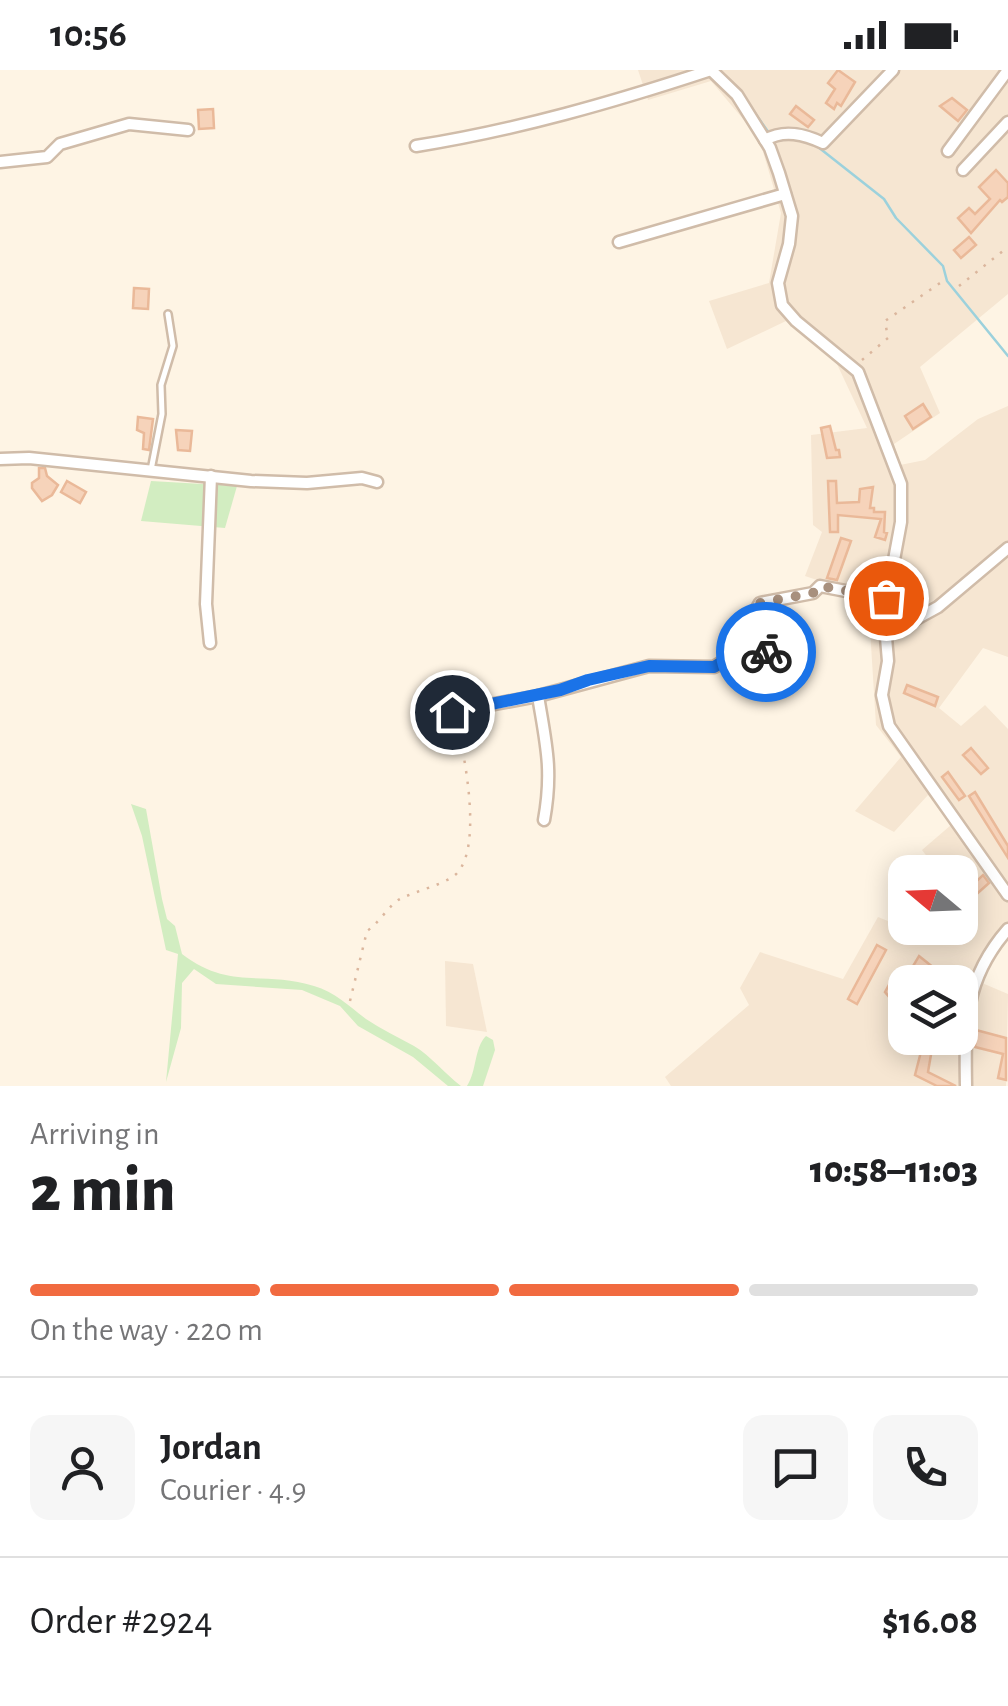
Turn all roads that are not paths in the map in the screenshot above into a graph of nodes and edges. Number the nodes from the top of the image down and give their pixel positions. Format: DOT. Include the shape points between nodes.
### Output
graph roads {
  1 [pos="711,70"];
  2 [pos="892,70"];
  3 [pos="1008,70"];
  4 [pos="1008,122"];
  5 [pos="188,130"];
  6 [pos="765,140"];
  7 [pos="416,146"];
  8 [pos="948,151"];
  9 [pos="0,162"];
  10 [pos="963,170"];
  11 [pos="785,194"];
  12 [pos="619,242"];
  13 [pos="168,314"];
  14 [pos="0,459"];
  15 [pos="151,470"];
  16 [pos="212,476"];
  17 [pos="376,482"];
  18 [pos="1008,548"];
  19 [pos="886,598"];
  20 [pos="885,636"];
  21 [pos="210,644"];
  22 [pos="538,696"];
  23 [pos="452,712"];
  24 [pos="544,820"];
  25 [pos="1008,896"];
  26 [pos="1008,929"];
  27 [pos="966,1086"];
  1 -- 6 [label="street"];
  1 -- 7 [label="street" via="491,134"];
  2 -- 6 [label="street" via="823,143 802,133"];
  3 -- 8 [label="street"];
  4 -- 10 [label="street"];
  5 -- 9 [label="street" via="129,124 60,144 47,156"];
  6 -- 11 [label="street"];
  11 -- 12 [label="street"];
  11 -- 19 [label="street" via="792,216 778,283 782,305 853,368 901,484"];
  13 -- 15 [label="lane" via="173,346"];
  14 -- 15 [label="street"];
  15 -- 16 [label="street"];
  16 -- 17 [label="street"];
  16 -- 21 [label="street"];
  18 -- 20 [label="street" via="938,607"];
  19 -- 20 [label="street"];
  19 -- 22 [label="street" via="820,586 760,603 755,612 768,636 759,659 727,659 714,667 649,666"];
  20 -- 25 [label="street" via="882,696 889,726"];
  22 -- 23 [label="street"];
  22 -- 24 [label="street" via="549,750"];
  26 -- 27 [label="street" via="972,984"];
}
